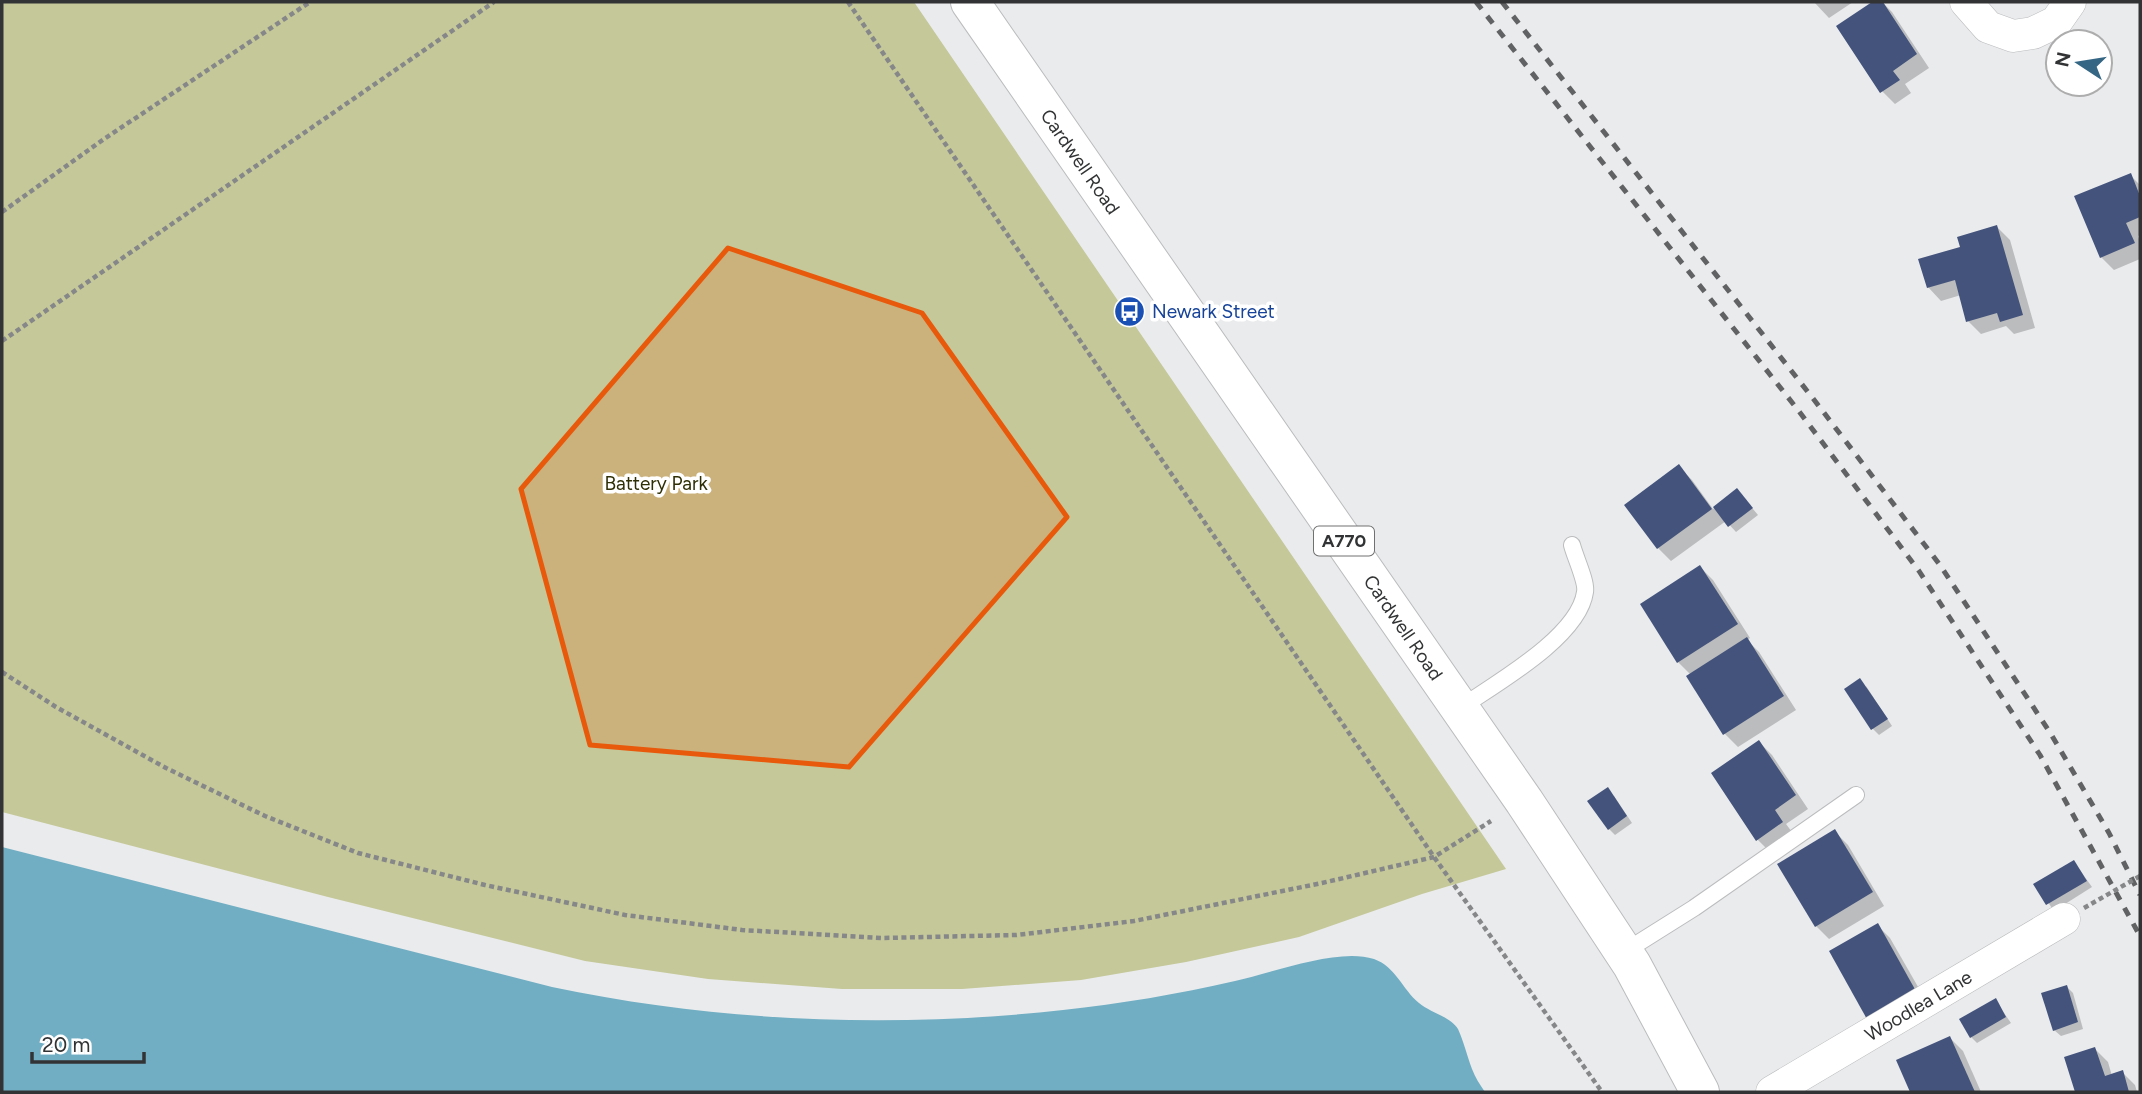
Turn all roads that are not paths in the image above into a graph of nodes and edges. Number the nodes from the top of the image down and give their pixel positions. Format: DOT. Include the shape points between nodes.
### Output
graph roads {
  1 [pos="970,2"];
  2 [pos="1966,2"];
  3 [pos="2070,2"];
  4 [pos="1572,545"];
  5 [pos="1460,708"];
  6 [pos="1856,795"];
  7 [pos="2074,913"];
  8 [pos="1624,952"];
  9 [pos="1700,1092"];
  10 [pos="1772,1092"];
  1 -- 5 [label="main road, Cardwell Road / A770"];
  2 -- 3 [label="street" via="1989,27 2013,36 2056,22"];
  4 -- 5 [label="lane" via="1586,590 1577,616 1539,654"];
  5 -- 8 [label="main road, Cardwell Road / A770"];
  6 -- 8 [label="lane"];
  7 -- 10 [label="street, Woodlea Lane"];
  8 -- 9 [label="main road, Cardwell Road / A770"];
}
